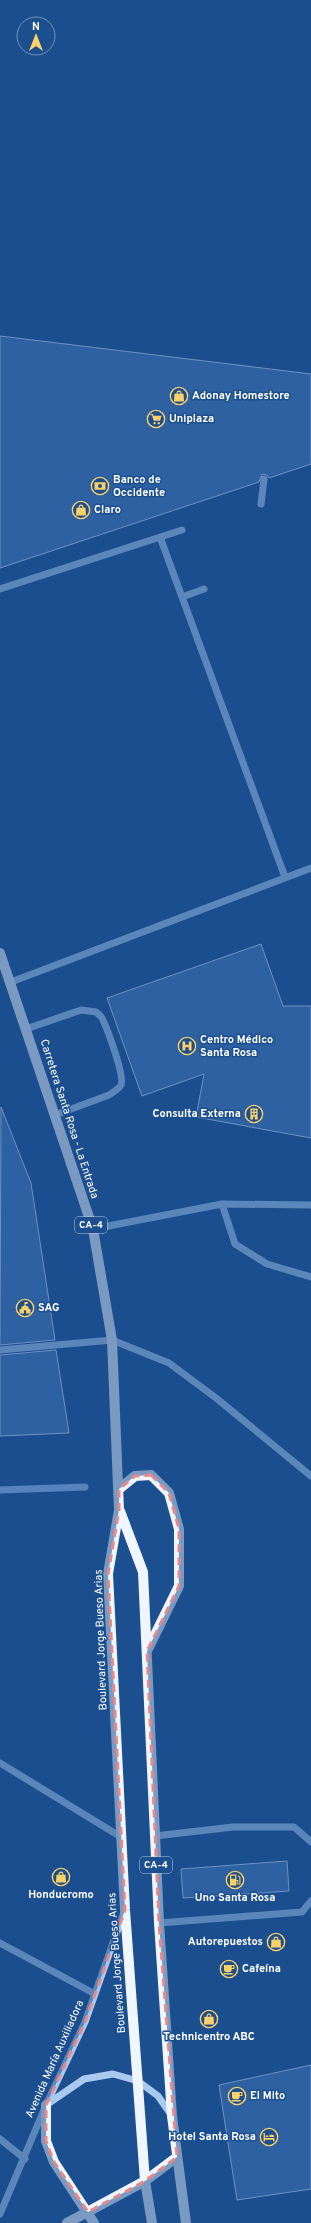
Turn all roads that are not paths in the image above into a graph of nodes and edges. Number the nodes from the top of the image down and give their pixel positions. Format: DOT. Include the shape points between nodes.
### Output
graph roads {
  1 [pos="264,479"];
  2 [pos="261,504"];
  3 [pos="182,530"];
  4 [pos="160,537"];
  5 [pos="0,589"];
  6 [pos="204,589"];
  7 [pos="182,597"];
  8 [pos="311,868"];
  9 [pos="285,877"];
  10 [pos="0,953"];
  11 [pos="11,982"];
  12 [pos="26,1029"];
  13 [pos="55,1115"];
  14 [pos="222,1204"];
  15 [pos="311,1205"];
  16 [pos="93,1229"];
  17 [pos="311,1277"];
  18 [pos="112,1340"];
  19 [pos="0,1350"];
  20 [pos="311,1476"];
  21 [pos="119,1489"];
  22 [pos="119,1510"];
  23 [pos="147,1651"];
  24 [pos="0,1763"];
  25 [pos="155,1836"];
  26 [pos="121,1837"];
  27 [pos="311,1842"];
  28 [pos="311,1901"];
  29 [pos="125,1910"];
  30 [pos="160,1923"];
  31 [pos="0,1943"];
  32 [pos="95,1994"];
  33 [pos="138,2080"];
  34 [pos="46,2105"];
  35 [pos="172,2116"];
  36 [pos="0,2139"];
  37 [pos="177,2157"];
  38 [pos="25,2159"];
  39 [pos="145,2181"];
  40 [pos="88,2212"];
  41 [pos="0,2214"];
  42 [pos="67,2223"];
  43 [pos="94,2223"];
  44 [pos="152,2223"];
  45 [pos="186,2223"];
  1 -- 2 [label="street"];
  3 -- 4 [label="street"];
  4 -- 5 [label="street"];
  4 -- 7 [label="street"];
  6 -- 7 [label="street"];
  7 -- 9 [label="street"];
  8 -- 9 [label="street"];
  9 -- 11 [label="street"];
  10 -- 11 [label="main road, Carretera Santa Rosa - La Entrada / CA-4"];
  11 -- 12 [label="main road, Carretera Santa Rosa - La Entrada / CA-4"];
  12 -- 13 [label="main road, Carretera Santa Rosa - La Entrada / CA-4"];
  12 -- 13 [label="street" via="81,1010 96,1012 102,1018 114,1051 122,1077 121,1085 109,1095"];
  13 -- 16 [label="main road, Carretera Santa Rosa - La Entrada / CA-4"];
  14 -- 15 [label="street"];
  14 -- 16 [label="street"];
  14 -- 17 [label="street" via="235,1244 267,1264"];
  16 -- 18 [label="main road, Carretera Santa Rosa - La Entrada / CA-4"];
  18 -- 19 [label="street"];
  18 -- 20 [label="street" via="169,1363"];
  18 -- 21 [label="main road, Carretera Santa Rosa - La Entrada / CA-4"];
  21 -- 22 [label="main road, Carretera Santa Rosa - La Entrada / CA-4"];
  21 -- 23 [label="main road" via="135,1476 151,1475 169,1493 179,1529 178,1586"];
  22 -- 23 [label="main road, CA-4" via="143,1572"];
  22 -- 26 [label="main road, Boulevard Jorge Bueso Arias / CA-4" via="108,1574"];
  23 -- 25 [label="main road, CA-4"];
  24 -- 26 [label="street"];
  25 -- 27 [label="street" via="233,1827 294,1827"];
  25 -- 30 [label="main road, CA-4"];
  26 -- 29 [label="main road, Boulevard Jorge Bueso Arias / CA-4"];
  28 -- 30 [label="street" via="302,1912"];
  29 -- 32 [label="street, Avenida María Auxiliadora"];
  29 -- 33 [label="main road, Boulevard Jorge Bueso Arias / CA-4"];
  30 -- 35 [label="main road, CA-4"];
  31 -- 32 [label="street"];
  32 -- 34 [label="street, Avenida María Auxiliadora" via="85,2022"];
  33 -- 34 [label="street" via="113,2074 84,2079"];
  33 -- 35 [label="street" via="158,2096"];
  33 -- 39 [label="main road, Boulevard Jorge Bueso Arias / CA-4"];
  34 -- 38 [label="street, Avenida María Auxiliadora"];
  34 -- 40 [label="main road" via="46,2141 54,2162"];
  35 -- 37 [label="main road, CA-4"];
  36 -- 38 [label="street"];
  37 -- 39 [label="main road"];
  37 -- 45 [label="main road, CA-4"];
  38 -- 41 [label="street, Avenida María Auxiliadora"];
  39 -- 40 [label="main road"];
  39 -- 44 [label="main road, Boulevard Jorge Bueso Arias / CA-4"];
  40 -- 42 [label="main road"];
  40 -- 43 [label="main road"];
}
